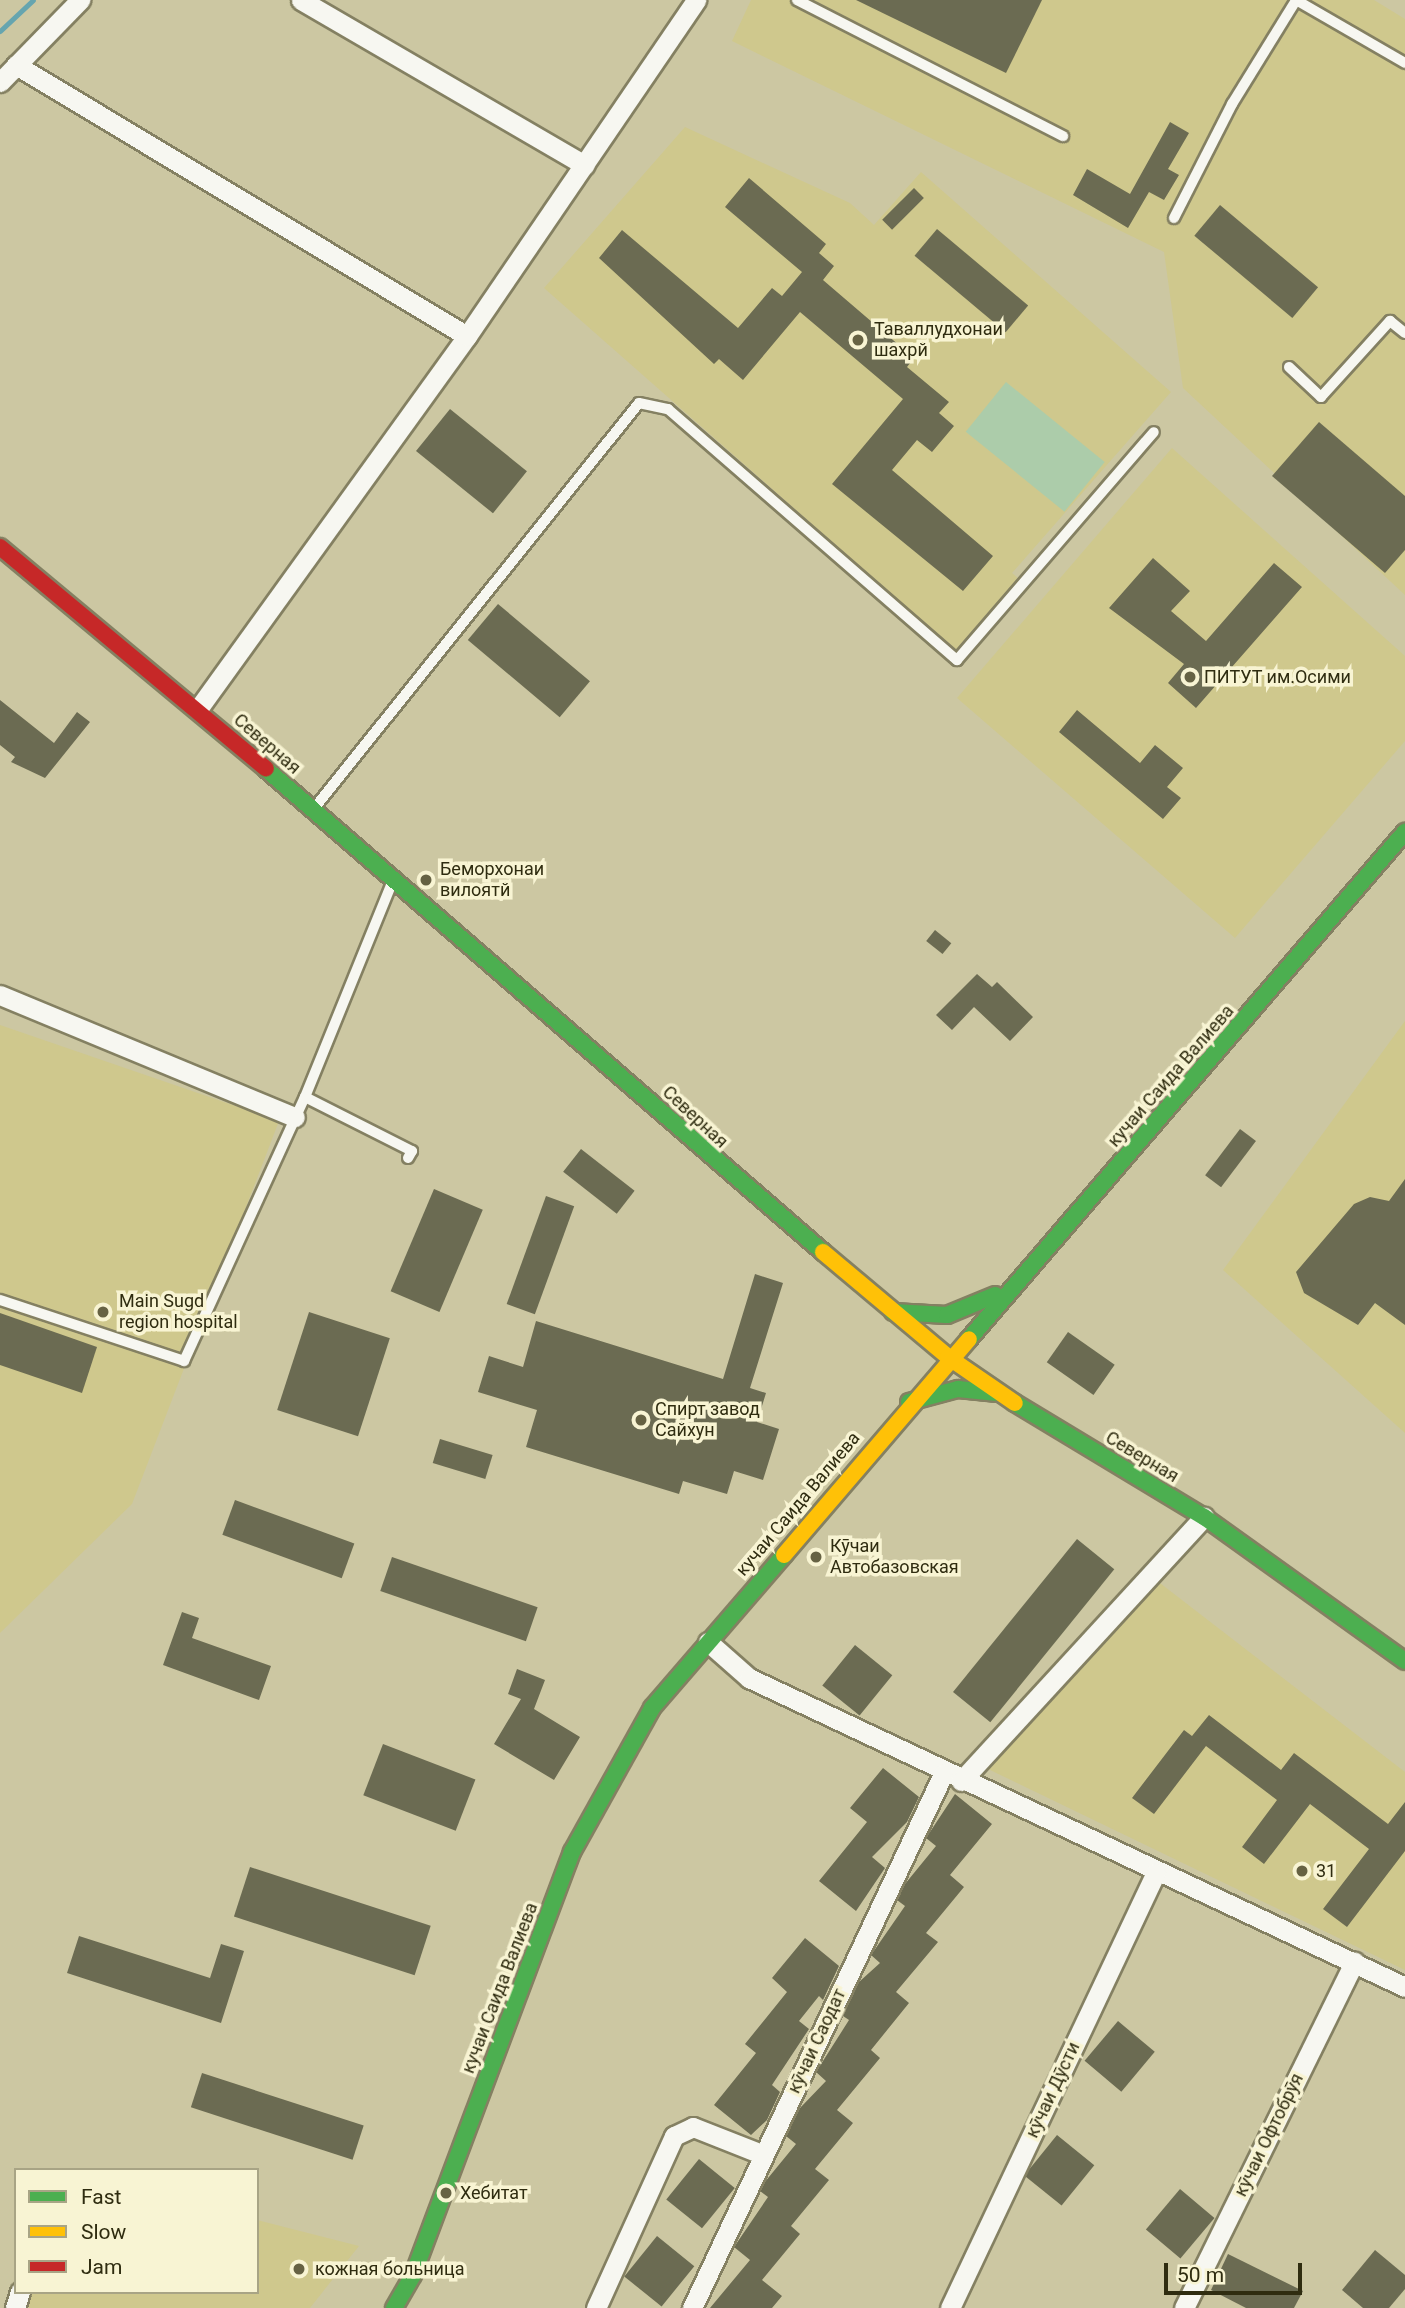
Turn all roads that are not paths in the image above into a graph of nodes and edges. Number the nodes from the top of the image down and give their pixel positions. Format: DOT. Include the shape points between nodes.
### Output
graph roads {
  1 [pos="80,0"];
  2 [pos="301,0"];
  3 [pos="797,0"];
  4 [pos="1295,1"];
  5 [pos="692,2"];
  6 [pos="1405,63"];
  7 [pos="16,65"];
  8 [pos="0,82"];
  9 [pos="1063,136"];
  10 [pos="584,165"];
  11 [pos="1174,218"];
  12 [pos="1405,333"];
  13 [pos="467,336"];
  14 [pos="1289,367"];
  15 [pos="1154,432"];
  16 [pos="0,547"];
  17 [pos="198,709"];
  18 [pos="313,809"];
  19 [pos="1405,832"];
  20 [pos="395,877"];
  21 [pos="0,995"];
  22 [pos="305,1097"];
  23 [pos="295,1118"];
  24 [pos="408,1158"];
  25 [pos="1010,1287"];
  26 [pos="0,1300"];
  27 [pos="893,1312"];
  28 [pos="948,1357"];
  29 [pos="1000,1394"];
  30 [pos="909,1402"];
  31 [pos="1204,1517"];
  32 [pos="708,1642"];
  33 [pos="1405,1661"];
  34 [pos="952,1777"];
  35 [pos="1156,1873"];
  36 [pos="1354,1962"];
  37 [pos="1405,1987"];
  38 [pos="764,2155"];
  39 [pos="394,2308"];
  40 [pos="596,2308"];
  41 [pos="692,2308"];
  42 [pos="950,2308"];
  43 [pos="1184,2308"];
  1 -- 7 [label="street"];
  2 -- 10 [label="street"];
  3 -- 9 [label="lane"];
  4 -- 6 [label="lane"];
  4 -- 11 [label="lane" via="1232,104"];
  5 -- 10 [label="street"];
  7 -- 8 [label="street"];
  7 -- 13 [label="street"];
  10 -- 13 [label="street"];
  12 -- 14 [label="lane" via="1391,321 1321,397"];
  13 -- 17 [label="street"];
  15 -- 18 [label="lane" via="957,660 668,409 639,403"];
  16 -- 17 [label="main road, Северная"];
  17 -- 18 [label="main road, Северная"];
  18 -- 20 [label="main road, Северная"];
  19 -- 25 [label="main road, кучаи Саида Валиева"];
  20 -- 22 [label="lane"];
  20 -- 27 [label="main road, Северная"];
  21 -- 23 [label="street"];
  22 -- 23 [label="lane"];
  22 -- 24 [label="lane" via="412,1151"];
  23 -- 26 [label="lane" via="184,1361"];
  25 -- 27 [label="main road" via="959,1313"];
  25 -- 28 [label="main road, кучаи Саида Валиева"];
  27 -- 28 [label="main road, Северная"];
  28 -- 29 [label="main road, Северная"];
  28 -- 30 [label="main road, кучаи Саида Валиева"];
  29 -- 30 [label="main road" via="958,1389"];
  29 -- 31 [label="main road, Северная"];
  30 -- 32 [label="main road, кучаи Саида Валиева"];
  31 -- 33 [label="main road, Северная"];
  31 -- 34 [label="street, кӯчаи Саодат"];
  32 -- 34 [label="street" via="749,1678"];
  32 -- 39 [label="main road, кучаи Саида Валиева" via="652,1708 572,1852 413,2275"];
  34 -- 35 [label="street"];
  34 -- 38 [label="street, кӯчаи Саодат"];
  35 -- 36 [label="street"];
  35 -- 42 [label="street, кӯчаи Дӯсти"];
  36 -- 37 [label="street"];
  36 -- 43 [label="street, кӯчаи Офтобрӯя"];
  38 -- 40 [label="street" via="693,2127 674,2136"];
  38 -- 41 [label="street, кӯчаи Саодат"];
}
